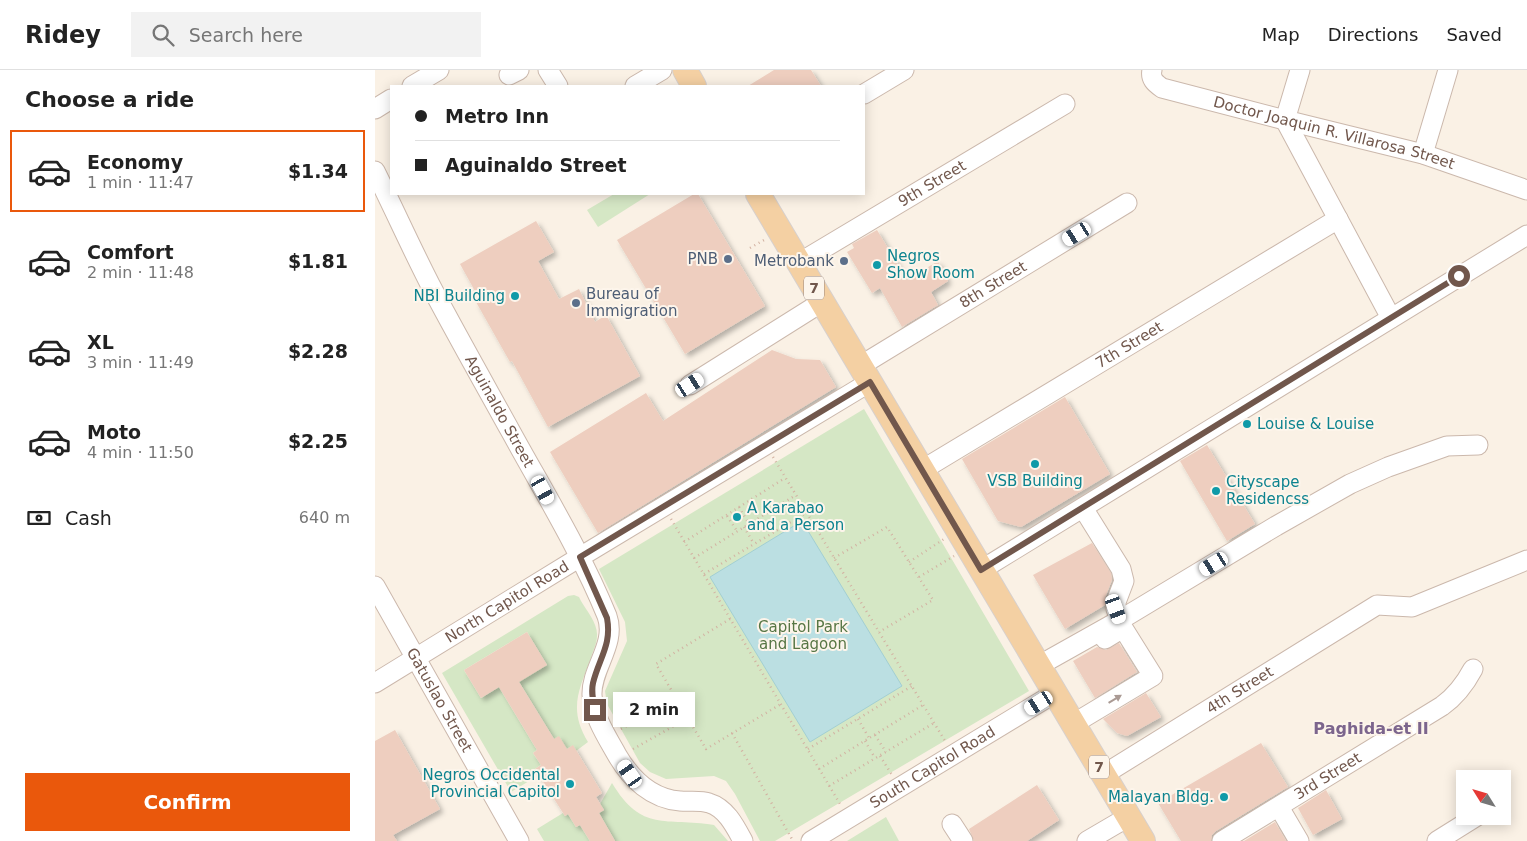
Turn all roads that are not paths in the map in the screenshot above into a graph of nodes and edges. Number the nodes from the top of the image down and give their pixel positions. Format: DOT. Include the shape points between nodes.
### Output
graph roads {
  1 [pos="439,70"];
  2 [pos="548,70"];
  3 [pos="662,70"];
  4 [pos="685,70"];
  5 [pos="904,70"];
  6 [pos="1152,70"];
  7 [pos="1300,70"];
  8 [pos="1447,70"];
  9 [pos="414,85"];
  10 [pos="557,85"];
  11 [pos="637,85"];
  12 [pos="694,85"];
  13 [pos="865,93"];
  14 [pos="390,100"];
  15 [pos="1065,104"];
  16 [pos="375,109"];
  17 [pos="1285,120"];
  18 [pos="1423,154"];
  19 [pos="375,171"];
  20 [pos="1527,190"];
  21 [pos="760,195"];
  22 [pos="1127,203"];
  23 [pos="1338,219"];
  24 [pos="1527,235"];
  25 [pos="799,263"];
  26 [pos="822,302"];
  27 [pos="1391,318"];
  28 [pos="865,374"];
  29 [pos="690,385"];
  30 [pos="1478,445"];
  31 [pos="922,470"];
  32 [pos="1083,508"];
  33 [pos="580,557"];
  34 [pos="1527,560"];
  35 [pos="981,570"];
  36 [pos="375,586"];
  37 [pos="1120,620"];
  38 [pos="415,658"];
  39 [pos="1473,670"];
  40 [pos="1046,678"];
  41 [pos="375,684"];
  42 [pos="1073,724"];
  43 [pos="1103,775"];
  44 [pos="1279,808"];
  45 [pos="1128,816"];
  46 [pos="952,824"];
  47 [pos="1463,825"];
  48 [pos="519,841"];
  49 [pos="743,841"];
  50 [pos="811,841"];
  51 [pos="963,841"];
  52 [pos="1087,841"];
  53 [pos="1143,841"];
  54 [pos="1222,841"];
  55 [pos="1299,841"];
  56 [pos="1437,841"];
  1 -- 9 [label="street"];
  2 -- 10 [label="street"];
  3 -- 11 [label="street"];
  4 -- 12 [label="main road"];
  5 -- 13 [label="street"];
  6 -- 17 [label="street, Doctor Joaquin R. Villarosa Street" via="1153,82 1162,88"];
  7 -- 17 [label="street"];
  8 -- 18 [label="street"];
  14 -- 16 [label="street"];
  15 -- 25 [label="street, 9th Street"];
  17 -- 18 [label="street, Doctor Joaquin R. Villarosa Street"];
  17 -- 23 [label="street"];
  18 -- 20 [label="street, Doctor Joaquin R. Villarosa Street"];
  19 -- 33 [label="street, Aguinaldo Street" via="433,290"];
  21 -- 25 [label="main road, 7"];
  22 -- 28 [label="street, 8th Street"];
  23 -- 27 [label="street"];
  23 -- 31 [label="street, 7th Street"];
  24 -- 27 [label="street"];
  25 -- 26 [label="main road, 7"];
  26 -- 28 [label="main road, 7"];
  26 -- 29 [label="street"];
  27 -- 32 [label="street"];
  28 -- 31 [label="main road, 7"];
  28 -- 33 [label="street, North Capitol Road" via="766,445"];
  30 -- 37 [label="street" via="1447,446 1350,484"];
  31 -- 35 [label="main road, 7"];
  32 -- 35 [label="street"];
  32 -- 37 [label="street" via="1121,569 1124,581 1116,602"];
  33 -- 38 [label="street, North Capitol Road"];
  33 -- 49 [label="street, Aguinaldo Street" via="609,627 592,696 595,710 619,758 641,785 654,794 668,800 709,803 721,810 730,818"];
  34 -- 43 [label="street, 4th Street" via="1412,607 1377,605"];
  35 -- 40 [label="main road, 7"];
  36 -- 38 [label="street, Gatuslao Street"];
  37 -- 40 [label="street"];
  38 -- 41 [label="street, North Capitol Road"];
  38 -- 48 [label="street, Gatuslao Street"];
  39 -- 44 [label="street, 3rd Street" via="1449,701"];
  40 -- 42 [label="main road, 7"];
  42 -- 40 [label="street, one-way" via="1153,676 1123,628"];
  40 -- 50 [label="street, South Capitol Road" via="953,754"];
  42 -- 43 [label="main road, 7"];
  43 -- 45 [label="main road, 7"];
  44 -- 54 [label="street, 3rd Street"];
  44 -- 55 [label="street"];
  45 -- 52 [label="street"];
  45 -- 53 [label="main road, 7"];
  46 -- 51 [label="street"];
  47 -- 56 [label="street"];
}
